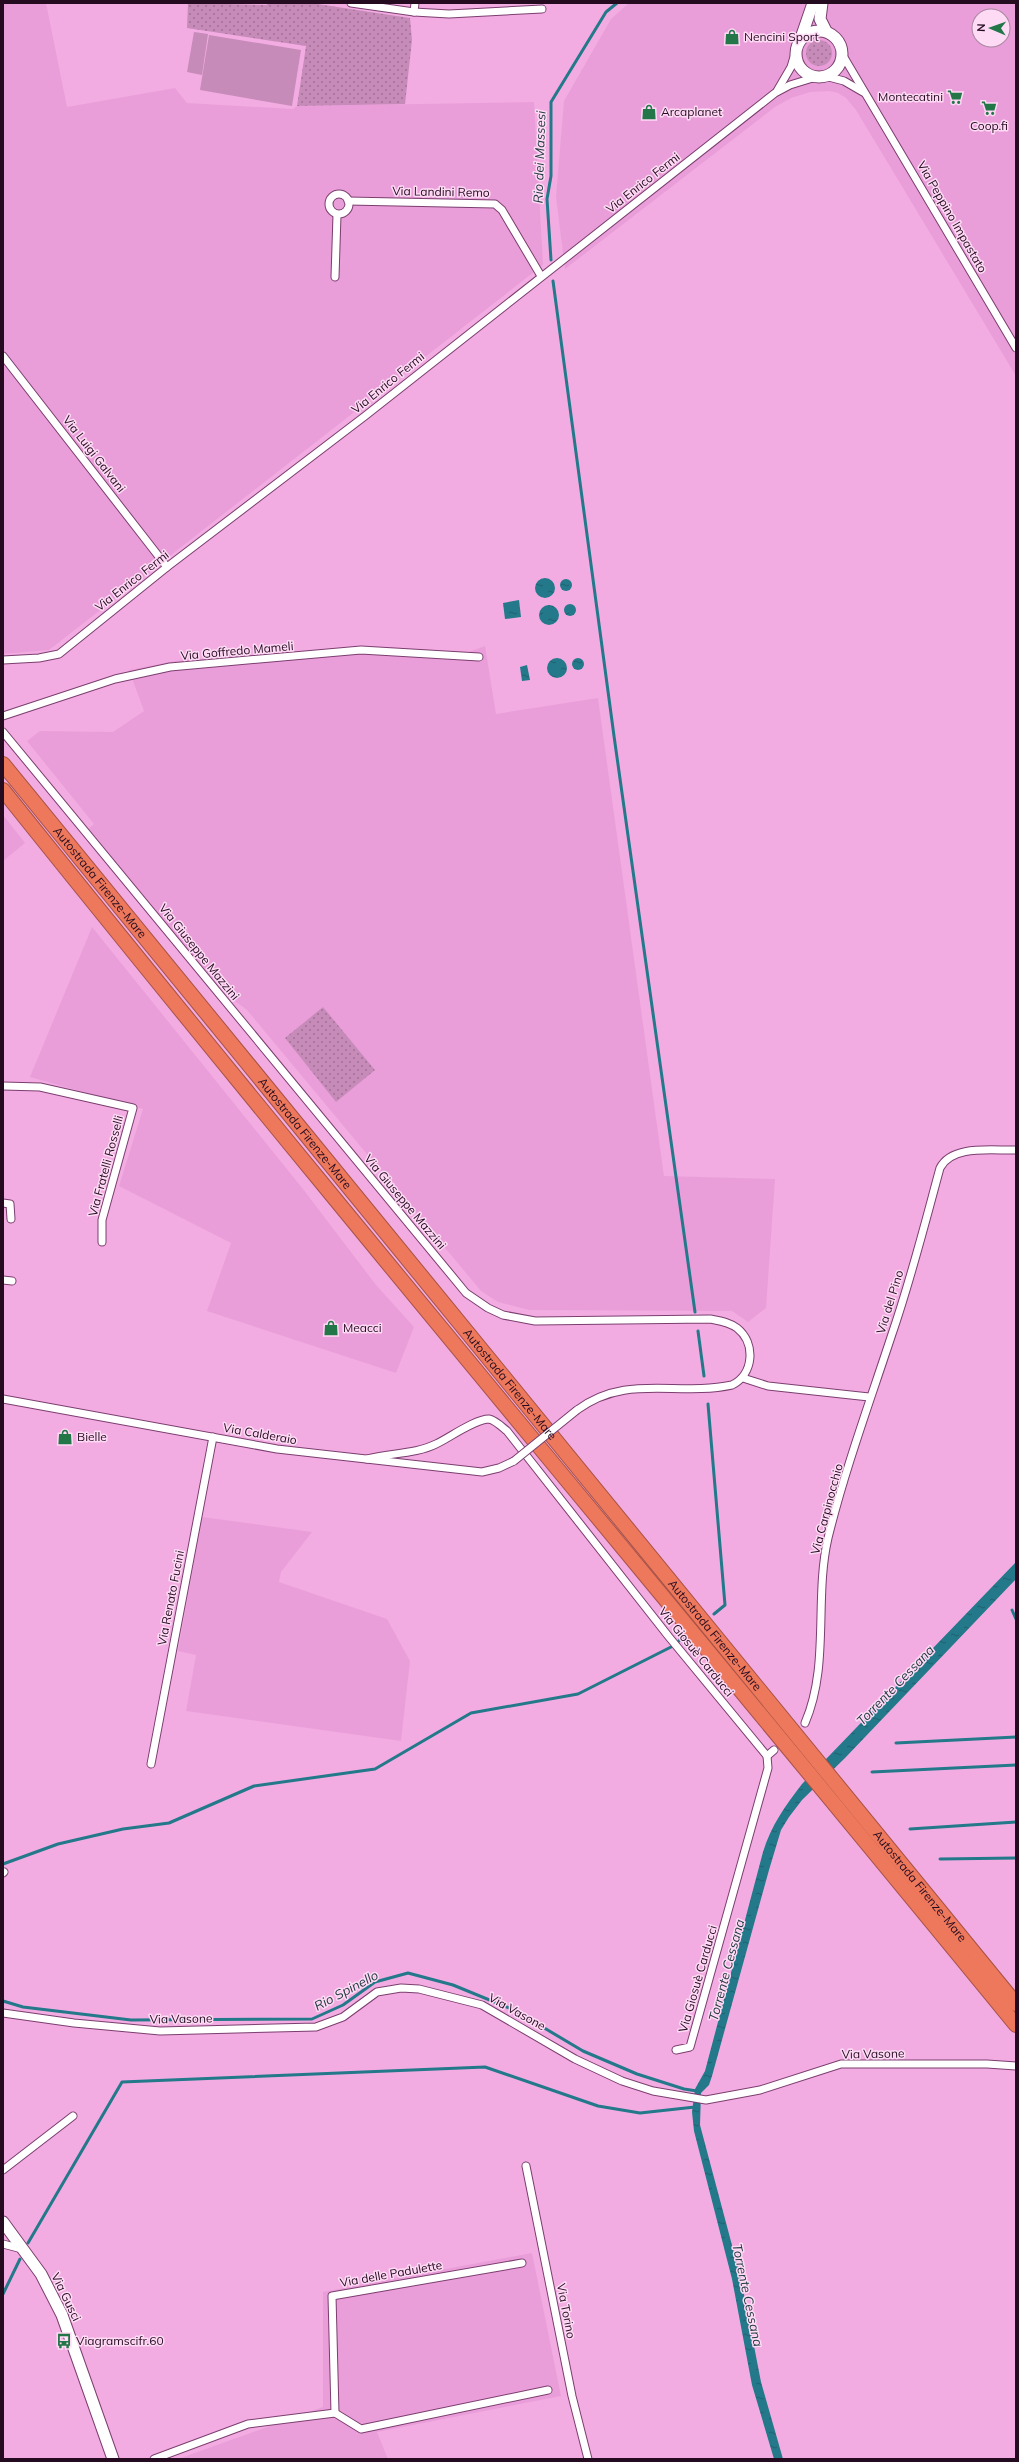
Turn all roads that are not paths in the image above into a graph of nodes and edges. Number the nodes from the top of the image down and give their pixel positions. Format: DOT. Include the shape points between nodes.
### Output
graph roads {
  1 [pos="351,3"];
  2 [pos="415,3"];
  3 [pos="813,3"];
  4 [pos="822,3"];
  5 [pos="542,9"];
  6 [pos="414,12"];
  7 [pos="826,31"];
  8 [pos="798,45"];
  9 [pos="842,54"];
  10 [pos="821,77"];
  11 [pos="775,94"];
  12 [pos="868,97"];
  13 [pos="348,201"];
  14 [pos="337,215"];
  15 [pos="541,276"];
  16 [pos="335,277"];
  17 [pos="1016,348"];
  18 [pos="3,356"];
  19 [pos="167,567"];
  20 [pos="479,657"];
  21 [pos="3,660"];
  22 [pos="3,716"];
  23 [pos="3,732"];
  24 [pos="3,764"];
  25 [pos="3,790"];
  26 [pos="3,1086"];
  27 [pos="1016,1150"];
  28 [pos="3,1203"];
  29 [pos="11,1219"];
  30 [pos="102,1242"];
  31 [pos="3,1280"];
  32 [pos="12,1281"];
  33 [pos="743,1378"];
  34 [pos="869,1397"];
  35 [pos="3,1399"];
  36 [pos="213,1437"];
  37 [pos="367,1459"];
  38 [pos="805,1723"];
  39 [pos="774,1750"];
  40 [pos="767,1756"];
  41 [pos="151,1764"];
  42 [pos="814,1768"];
  43 [pos="828,1785"];
  44 [pos="1016,2004"];
  45 [pos="3,2012"];
  46 [pos="1016,2025"];
  47 [pos="676,2050"];
  48 [pos="1016,2066"];
  49 [pos="73,2116"];
  50 [pos="526,2166"];
  51 [pos="3,2170"];
  52 [pos="3,2223"];
  53 [pos="3,2244"];
  54 [pos="22,2249"];
  55 [pos="522,2263"];
  56 [pos="548,2390"];
  57 [pos="335,2413"];
  58 [pos="113,2459"];
  59 [pos="154,2459"];
  60 [pos="588,2459"];
  1 -- 6 [label="street"];
  2 -- 6 [label="street"];
  3 -- 8 [label="street"];
  4 -- 7 [label="street" via="820,19"];
  5 -- 6 [label="street" via="474,13"];
  7 -- 8 [label="street" via="813,31"];
  7 -- 9 [label="street" via="839,41"];
  8 -- 10 [label="street" via="797,61 800,68 809,75"];
  8 -- 11 [label="street" via="789,71"];
  9 -- 10 [label="street" via="837,70"];
  9 -- 12 [label="street, Via Peppino Impastato"];
  10 -- 11 [label="street" via="790,85"];
  10 -- 12 [label="street" via="849,83"];
  11 -- 15 [label="street, Via Enrico Fermi"];
  12 -- 17 [label="street, Via Peppino Impastato"];
  13 -- 14 [label="street" via="347,210"];
  13 -- 14 [label="street" via="340,194 331,197 328,206"];
  13 -- 15 [label="street, Via Landini Remo" via="495,204 502,210"];
  14 -- 16 [label="street"];
  15 -- 19 [label="street, Via Enrico Fermi" via="366,416"];
  18 -- 19 [label="street, Via Luigi Galvani"];
  19 -- 21 [label="street, Via Enrico Fermi" via="58,654"];
  20 -- 22 [label="street, Via Goffredo Mameli" via="361,650 170,668 115,680"];
  23 -- 33 [label="street, Via Giuseppe Mazzini" via="466,1293 504,1315 535,1321 703,1319 725,1322 743,1334 749,1348 749,1364"];
  24 -- 42 [label="highway, Autostrada Firenze-Mare"];
  25 -- 42 [label="highway, Autostrada Firenze-Mare" via="179,1010"];
  26 -- 30 [label="street, Via Fratelli Rosselli" via="40,1087 133,1108 102,1220"];
  27 -- 34 [label="street, Via del Pino" via="958,1153 943,1163 892,1334"];
  28 -- 29 [label="street" via="10,1204"];
  31 -- 32 [label="street"];
  33 -- 34 [label="street" via="768,1386"];
  33 -- 37 [label="street, Via Calderaio, bridge" via="725,1386 619,1389 594,1398 514,1461 482,1472"];
  34 -- 38 [label="street, Via Carpinocchio" via="827,1546 821,1585 820,1653 809,1714"];
  35 -- 36 [label="street, Via Calderaio"];
  36 -- 37 [label="street, Via Calderaio" via="299,1452"];
  36 -- 41 [label="street, Via Renato Fucini"];
  37 -- 40 [label="street, Via Giosuè Carducci" via="390,1453 416,1451 435,1445 483,1420 495,1422 507,1431 669,1637"];
  39 -- 40 [label="street"];
  40 -- 47 [label="street, Via Giosuè Carducci" via="768,1768 690,2047"];
  42 -- 43 [label="highway, Autostrada Firenze-Mare"];
  43 -- 44 [label="highway, Autostrada Firenze-Mare"];
  43 -- 46 [label="highway, Autostrada Firenze-Mare"];
  45 -- 48 [label="street, Via Vasone" via="74,2023 160,2031 316,2027 343,2017 377,1992 401,1988 419,1989 482,2005 575,2059 622,2081 653,2091 706,2100 760,2090 841,2064"];
  49 -- 51 [label="street"];
  50 -- 60 [label="street, Via Torino" via="572,2396"];
  52 -- 54 [label="street, Via Gusci"];
  53 -- 54 [label="street"];
  54 -- 58 [label="street, Via Gusci" via="41,2274 62,2315"];
  55 -- 57 [label="street, Via delle Padulette" via="332,2296"];
  56 -- 57 [label="street" via="361,2429"];
  57 -- 59 [label="street" via="248,2424"];
}
